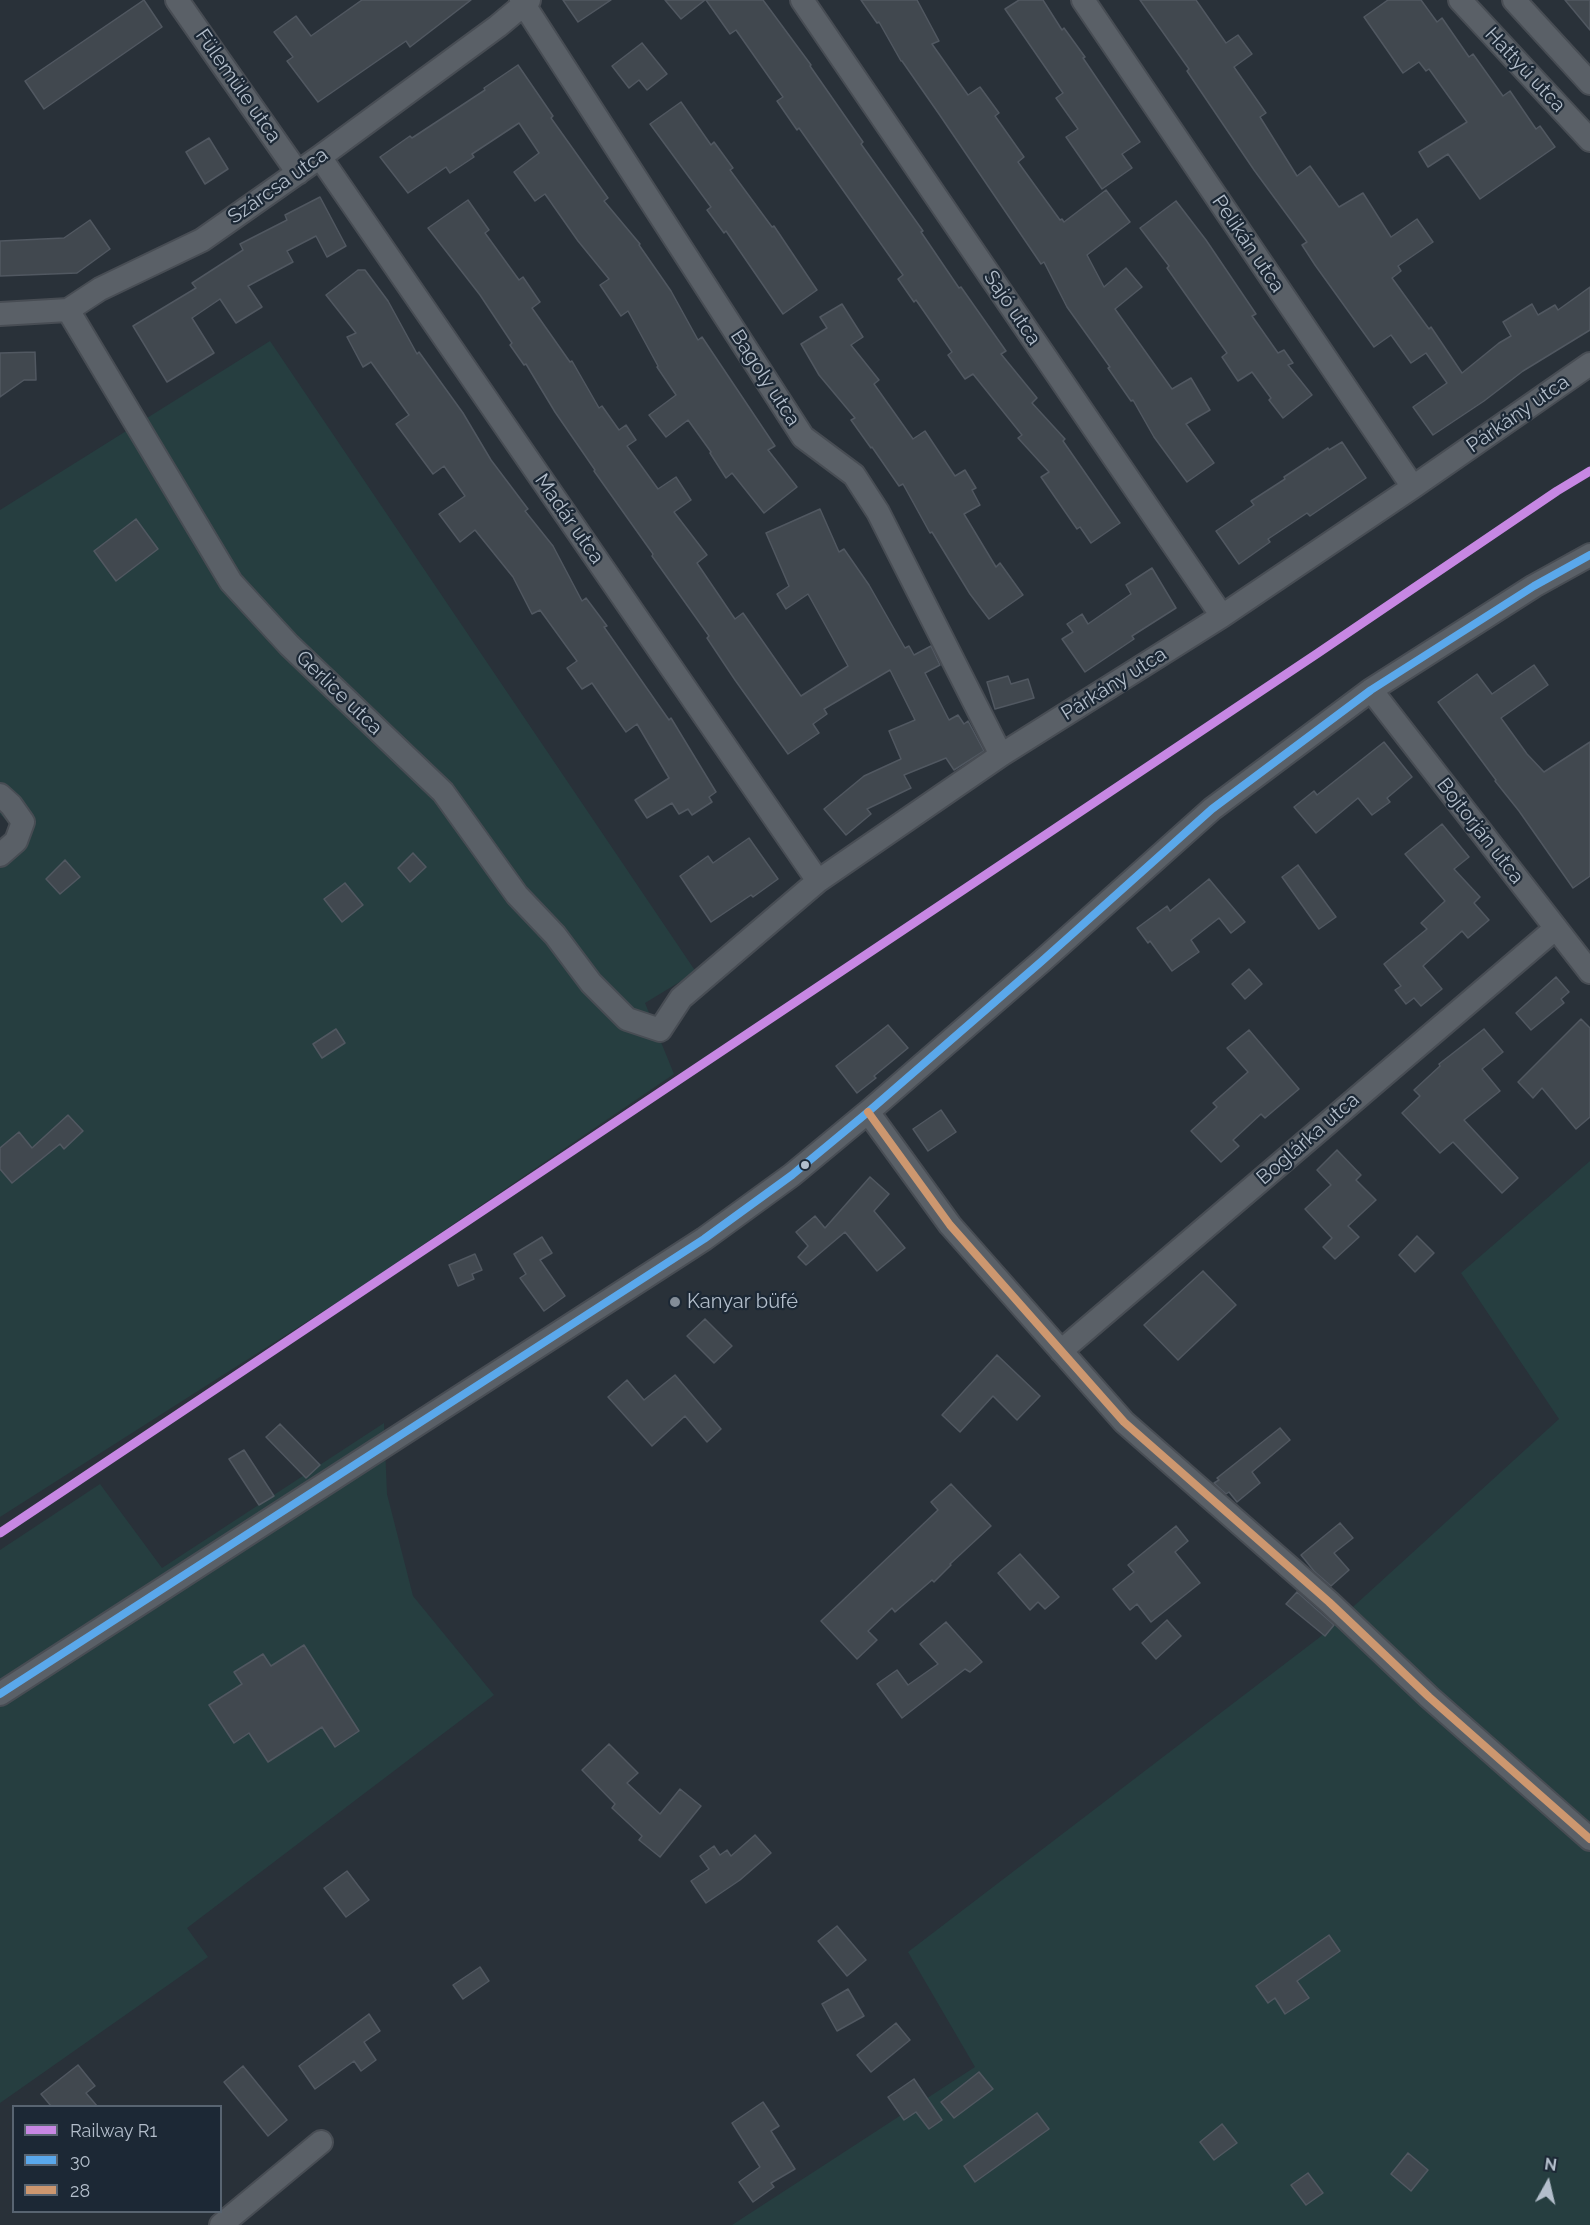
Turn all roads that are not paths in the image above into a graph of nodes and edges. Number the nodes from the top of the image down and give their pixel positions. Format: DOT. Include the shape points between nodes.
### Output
graph roads {
  1 [pos="177,0"];
  2 [pos="802,0"];
  3 [pos="1083,0"];
  4 [pos="1460,0"];
  5 [pos="1514,0"];
  6 [pos="524,1"];
  7 [pos="1590,83"];
  8 [pos="1590,140"];
  9 [pos="320,157"];
  10 [pos="298,173"];
  11 [pos="68,310"];
  12 [pos="0,314"];
  13 [pos="1590,364"];
  14 [pos="1413,487"];
  15 [pos="1590,555"];
  16 [pos="1222,616"];
  17 [pos="1371,690"];
  18 [pos="1001,755"];
  19 [pos="0,795"];
  20 [pos="0,855"];
  21 [pos="818,881"];
  22 [pos="1556,928"];
  23 [pos="1590,972"];
  24 [pos="660,1029"];
  25 [pos="868,1112"];
  26 [pos="1061,1351"];
  27 [pos="0,1694"];
  28 [pos="1590,1839"];
  29 [pos="321,2142"];
  30 [pos="221,2225"];
  1 -- 10 [label="street, Fülemüle utca"];
  2 -- 16 [label="street, Sajó utca"];
  3 -- 14 [label="street, Pelikán utca"];
  4 -- 8 [label="street, Hattyú utca"];
  5 -- 7 [label="street, Hattyú utca"];
  6 -- 9 [label="street, Szárcsa utca" via="498,26"];
  6 -- 18 [label="street, Bagoly utca" via="803,437 854,475 878,512"];
  9 -- 10 [label="street, Szárcsa utca"];
  9 -- 21 [label="street, Madár utca"];
  10 -- 11 [label="street, Szárcsa utca" via="202,240 100,289"];
  11 -- 12 [label="street, Szárcsa utca"];
  11 -- 24 [label="street, Gerlice utca" via="231,582 289,645 443,792 517,895 555,935 591,983 627,1019"];
  13 -- 14 [label="street, Párkány utca"];
  14 -- 16 [label="street, Párkány utca"];
  15 -- 17 [label="street"];
  16 -- 18 [label="street, Párkány utca"];
  17 -- 22 [label="street, Bojtorján utca"];
  17 -- 25 [label="street" via="1212,808"];
  18 -- 21 [label="street, Párkány utca"];
  19 -- 20 [label="street" via="23,822 16,841"];
  21 -- 24 [label="street, Párkány utca" via="681,998"];
  22 -- 23 [label="street, Bojtorján utca"];
  22 -- 26 [label="street, Boglárka utca"];
  25 -- 26 [label="street" via="950,1225"];
  25 -- 27 [label="street" via="792,1175 704,1239"];
  26 -- 28 [label="street" via="1124,1422"];
  29 -- 30 [label="street"];
}
